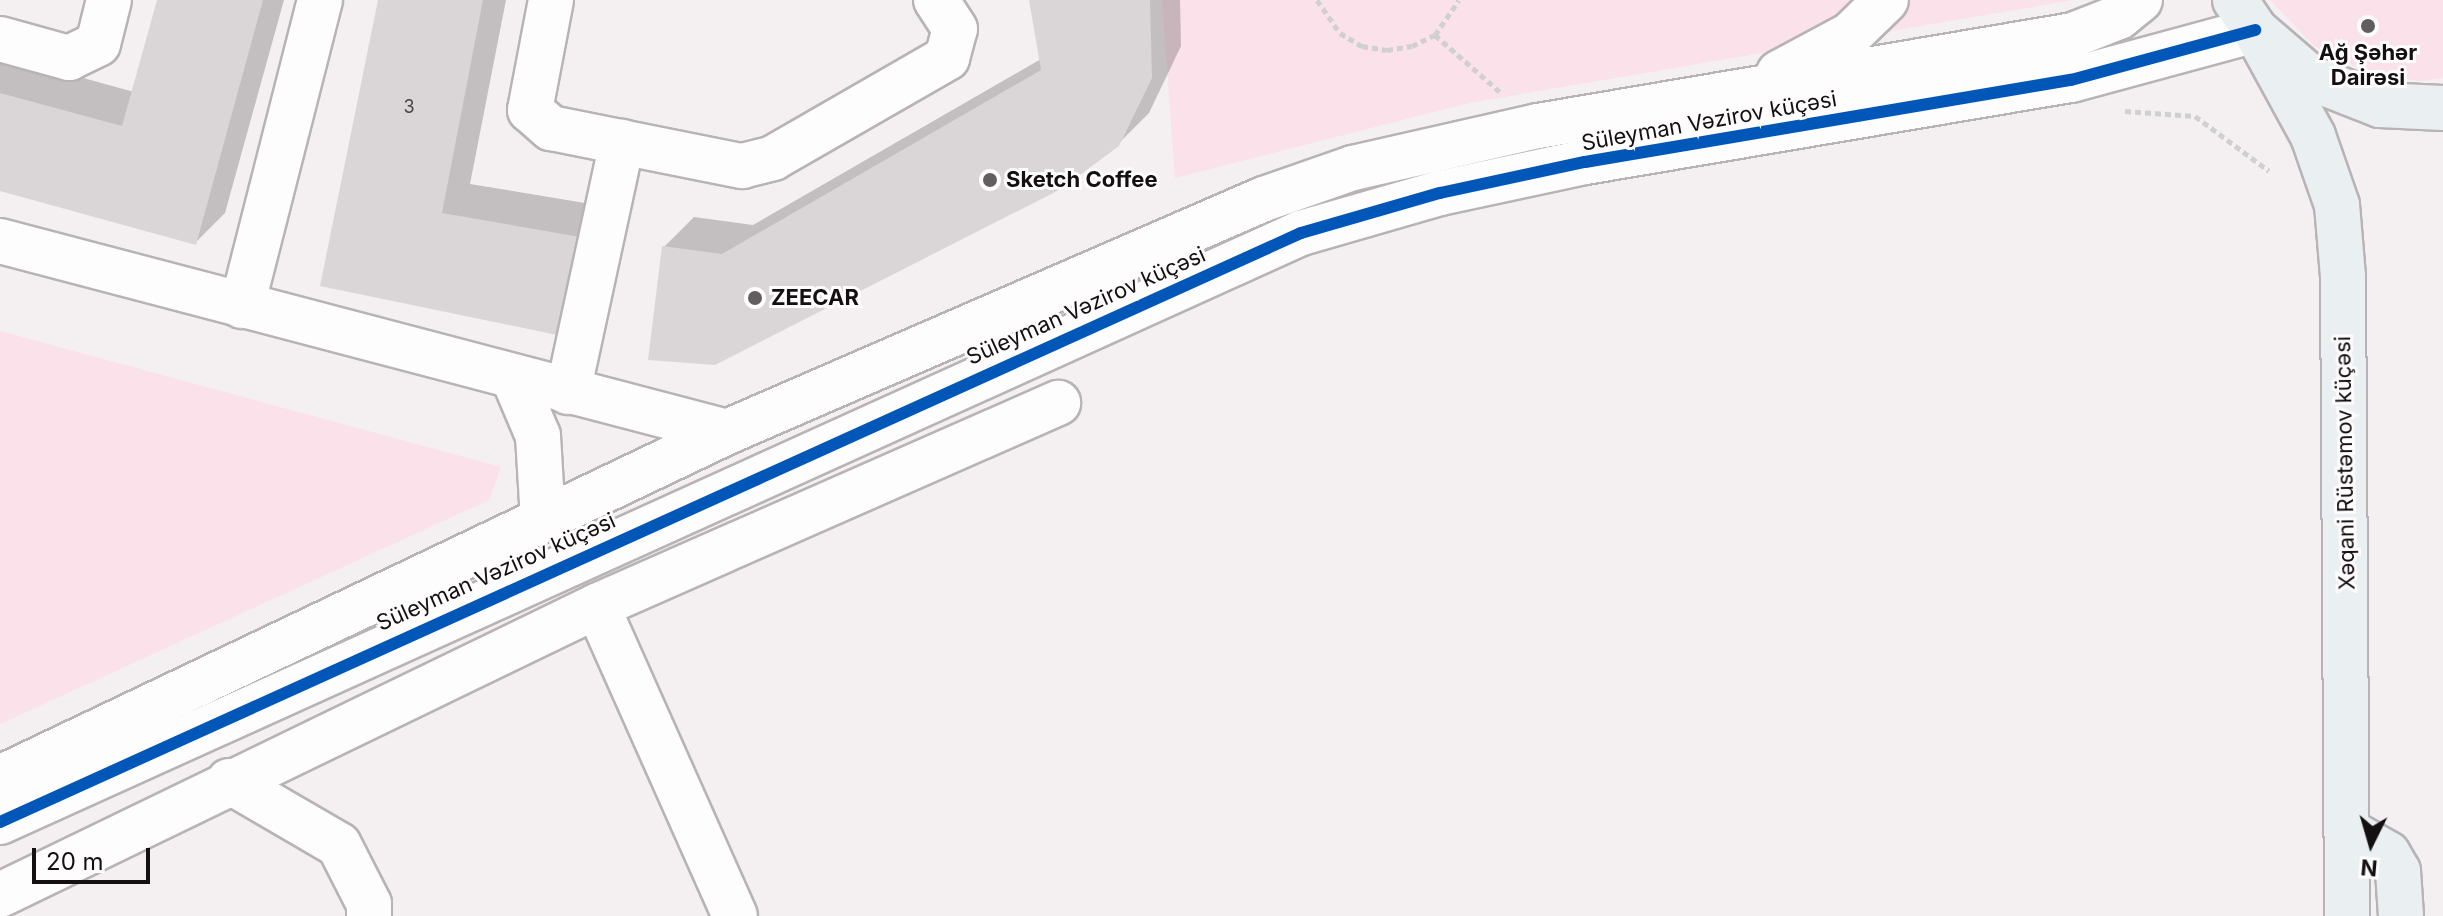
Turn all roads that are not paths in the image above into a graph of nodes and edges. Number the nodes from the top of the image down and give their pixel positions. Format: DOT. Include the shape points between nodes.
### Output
graph roads {
  1 [pos="109,0"];
  2 [pos="320,0"];
  3 [pos="551,0"];
  4 [pos="936,0"];
  5 [pos="1886,0"];
  6 [pos="2140,0"];
  7 [pos="2245,15"];
  8 [pos="0,39"];
  9 [pos="1729,95"];
  10 [pos="2443,108"];
  11 [pos="622,142"];
  12 [pos="0,241"];
  13 [pos="242,306"];
  14 [pos="513,377"];
  15 [pos="568,392"];
  16 [pos="1058,403"];
  17 [pos="727,432"];
  18 [pos="543,520"];
  19 [pos="597,606"];
  20 [pos="0,778"];
  21 [pos="229,781"];
  22 [pos="0,822"];
  23 [pos="2348,831"];
  24 [pos="0,895"];
  25 [pos="369,916"];
  26 [pos="735,916"];
  27 [pos="2347,916"];
  28 [pos="2401,916"];
  1 -- 8 [label="street" via="98,44 69,58"];
  2 -- 13 [label="street"];
  3 -- 11 [label="street" via="530,110 551,128"];
  4 -- 11 [label="street" via="955,29 947,58 773,158 742,166"];
  5 -- 9 [label="street" via="1850,35"];
  6 -- 9 [label="street, Süleyman Vəzirov küçəsi" via="2119,17 2073,35"];
  7 -- 10 [label="main road" via="2311,78 2345,94 2380,105"];
  7 -- 22 [label="street, Süleyman Vəzirov küçəsi" via="2071,80 1571,165 1440,193 1301,233"];
  7 -- 23 [label="main road, Xəqani Rüstəmov küçəsi" via="2313,136 2337,205 2343,277"];
  9 -- 17 [label="street, Süleyman Vəzirov küçəsi" via="1538,126 1353,168 1264,199"];
  11 -- 15 [label="street"];
  12 -- 13 [label="street"];
  13 -- 14 [label="street"];
  14 -- 15 [label="street"];
  14 -- 18 [label="street" via="538,436"];
  15 -- 17 [label="street"];
  16 -- 19 [label="street"];
  17 -- 18 [label="street, Süleyman Vəzirov küçəsi"];
  18 -- 20 [label="street, Süleyman Vəzirov küçəsi"];
  19 -- 21 [label="street"];
  19 -- 26 [label="street"];
  21 -- 24 [label="street"];
  21 -- 25 [label="street" via="339,845 364,893"];
  23 -- 27 [label="main road, Xəqani Rüstəmov küçəsi"];
  23 -- 28 [label="main road" via="2388,854 2398,871"];
}
